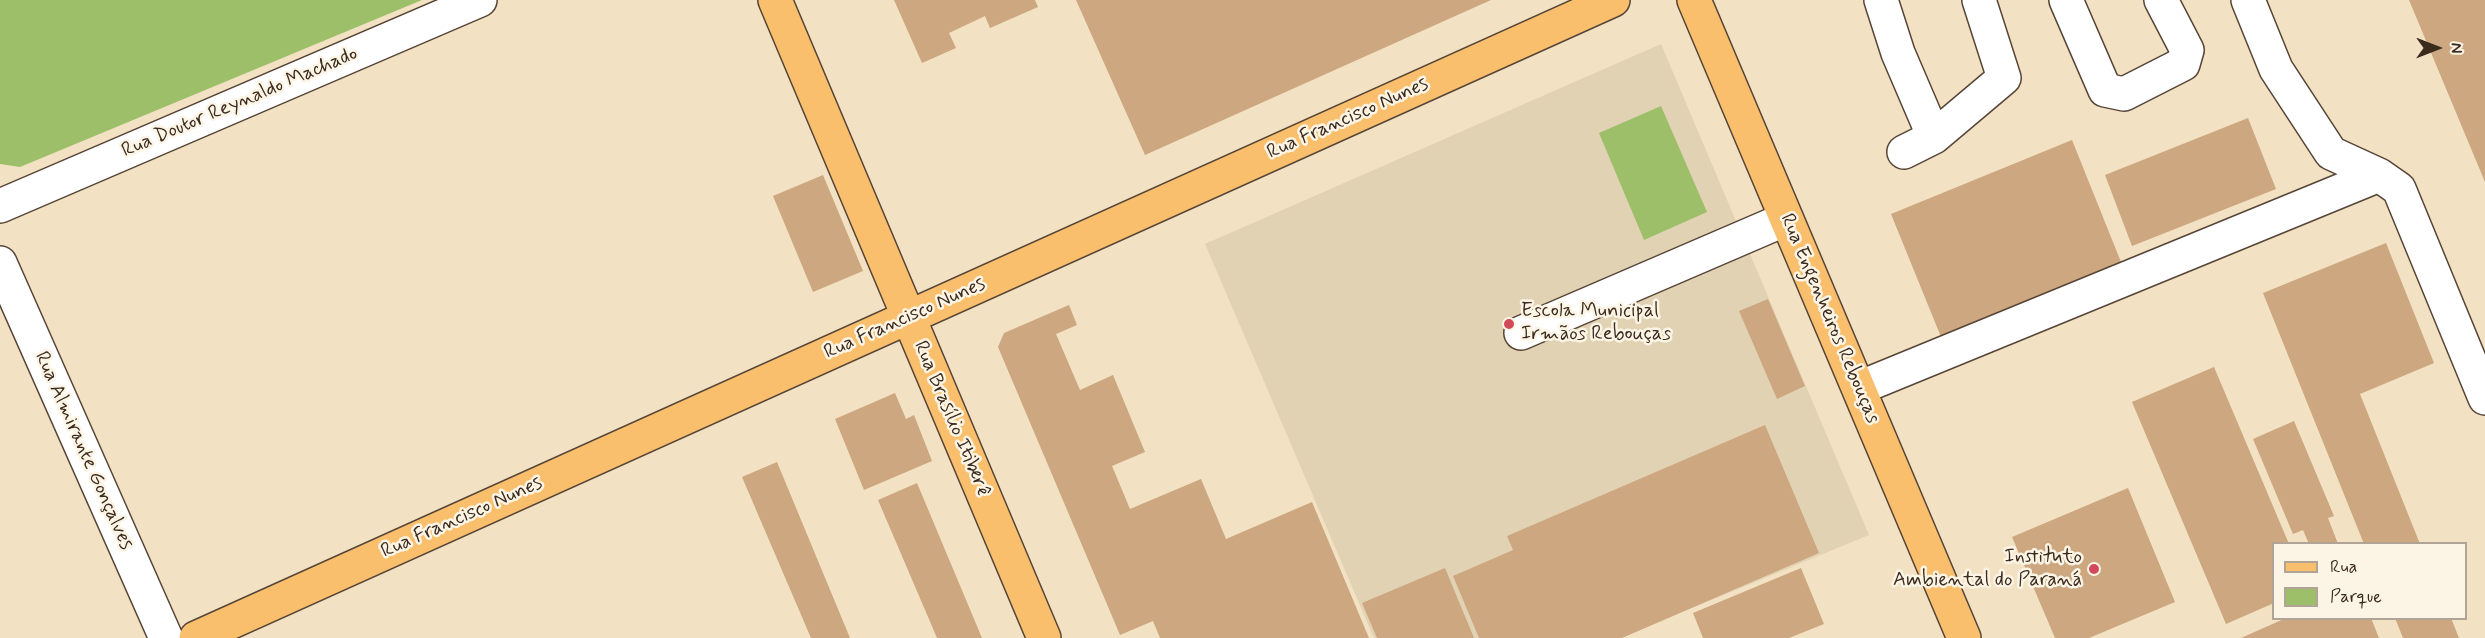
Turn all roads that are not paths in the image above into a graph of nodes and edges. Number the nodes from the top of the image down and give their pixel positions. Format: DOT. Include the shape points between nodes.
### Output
graph roads {
  1 [pos="480,0"];
  2 [pos="776,0"];
  3 [pos="1613,0"];
  4 [pos="1694,0"];
  5 [pos="1881,0"];
  6 [pos="1979,0"];
  7 [pos="2066,0"];
  8 [pos="2161,0"];
  9 [pos="2248,0"];
  10 [pos="1934,137"];
  11 [pos="1904,152"];
  12 [pos="2379,175"];
  13 [pos="0,207"];
  14 [pos="1786,219"];
  15 [pos="0,263"];
  16 [pos="909,317"];
  17 [pos="1521,333"];
  18 [pos="2478,359"];
  19 [pos="1859,388"];
  20 [pos="2485,398"];
  21 [pos="166,638"];
  22 [pos="196,638"];
  23 [pos="1044,638"];
  24 [pos="1964,638"];
  1 -- 13 [label="street, Rua Doutor Reynaldo Machado"];
  2 -- 16 [label="main road, Rua Brasílio Itiberê"];
  3 -- 16 [label="main road, Rua Francisco Nunes"];
  4 -- 14 [label="main road, Rua Engenheiros Rebouças"];
  5 -- 10 [label="street" via="1898,53"];
  6 -- 10 [label="street" via="2004,78"];
  7 -- 8 [label="street" via="2104,90 2124,94 2183,64 2187,50"];
  9 -- 12 [label="street" via="2276,69 2331,153"];
  10 -- 11 [label="street"];
  12 -- 18 [label="street" via="2399,189"];
  12 -- 19 [label="street"];
  14 -- 17 [label="street"];
  14 -- 19 [label="main road, Rua Engenheiros Rebouças"];
  15 -- 21 [label="street, Rua Almirante Gonçalves"];
  16 -- 22 [label="main road, Rua Francisco Nunes"];
  16 -- 23 [label="main road, Rua Brasílio Itiberê"];
  18 -- 20 [label="street"];
  19 -- 24 [label="main road, Rua Engenheiros Rebouças"];
}
